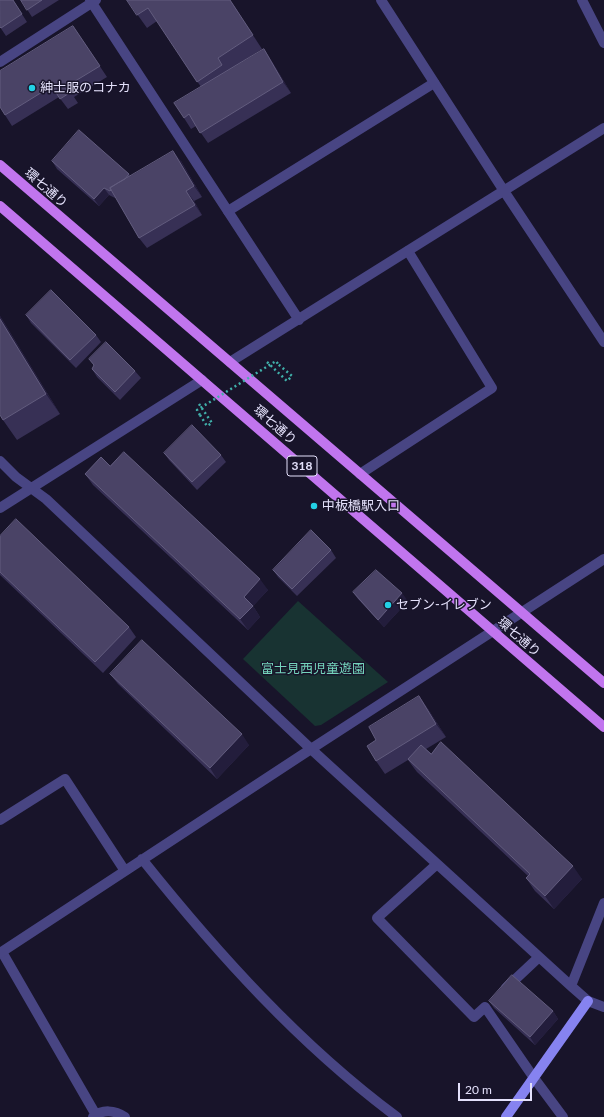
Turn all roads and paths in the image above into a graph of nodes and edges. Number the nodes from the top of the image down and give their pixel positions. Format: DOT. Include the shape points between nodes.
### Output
graph roads {
  1 [pos="381,0"];
  2 [pos="582,0"];
  3 [pos="92,1"];
  4 [pos="604,43"];
  5 [pos="0,62"];
  6 [pos="434,83"];
  7 [pos="604,128"];
  8 [pos="0,165"];
  9 [pos="504,191"];
  10 [pos="0,206"];
  11 [pos="228,211"];
  12 [pos="408,251"];
  13 [pos="299,320"];
  14 [pos="604,342"];
  15 [pos="230,362"];
  16 [pos="267,362"];
  17 [pos="202,380"];
  18 [pos="199,404"];
  19 [pos="0,461"];
  20 [pos="360,474"];
  21 [pos="32,488"];
  22 [pos="0,508"];
  23 [pos="604,559"];
  24 [pos="520,613"];
  25 [pos="493,632"];
  26 [pos="604,683"];
  27 [pos="604,727"];
  28 [pos="311,749"];
  29 [pos="0,820"];
  30 [pos="142,859"];
  31 [pos="437,864"];
  32 [pos="125,871"];
  33 [pos="604,903"];
  34 [pos="1,953"];
  35 [pos="539,957"];
  36 [pos="571,986"];
  37 [pos="588,1001"];
  38 [pos="491,1002"];
  39 [pos="604,1007"];
  40 [pos="534,1078"];
  41 [pos="94,1116"];
  42 [pos="125,1117"];
  43 [pos="397,1117"];
  44 [pos="506,1117"];
  45 [pos="563,1117"];
  1 -- 6 [label="street"];
  2 -- 4 [label="street"];
  3 -- 5 [label="street"];
  3 -- 11 [label="street"];
  6 -- 9 [label="street"];
  6 -- 11 [label="street"];
  7 -- 9 [label="street"];
  8 -- 15 [label="main road, 環七通り / 318"];
  9 -- 12 [label="street"];
  9 -- 14 [label="street"];
  10 -- 17 [label="main road, 環七通り / 318"];
  11 -- 13 [label="street"];
  12 -- 13 [label="street"];
  12 -- 20 [label="street" via="492,388"];
  13 -- 15 [label="street"];
  15 -- 20 [label="main road, 環七通り / 318"];
  16 -- 18 [label="path, bridge" via="287,381 292,376 276,360 197,410 207,426 212,423"];
  17 -- 21 [label="street"];
  17 -- 25 [label="main road, 環七通り / 318"];
  19 -- 21 [label="street"];
  20 -- 24 [label="main road, 環七通り / 318"];
  21 -- 22 [label="street"];
  21 -- 28 [label="street"];
  23 -- 24 [label="street"];
  24 -- 25 [label="street"];
  24 -- 26 [label="main road, 環七通り / 318"];
  25 -- 27 [label="main road, 環七通り / 318"];
  25 -- 28 [label="street"];
  28 -- 30 [label="street"];
  28 -- 31 [label="street"];
  29 -- 32 [label="street" via="65,779"];
  30 -- 32 [label="street"];
  30 -- 43 [label="street" via="186,914 309,1044"];
  31 -- 35 [label="street"];
  31 -- 38 [label="street" via="377,918 474,1017"];
  32 -- 34 [label="street"];
  33 -- 36 [label="street"];
  34 -- 41 [label="street"];
  35 -- 36 [label="street"];
  35 -- 38 [label="street"];
  36 -- 37 [label="street"];
  37 -- 39 [label="street"];
  37 -- 40 [label="street"];
  38 -- 40 [label="street"];
  40 -- 44 [label="street"];
  40 -- 45 [label="street"];
  41 -- 42 [label="street" via="112,1111"];
}
